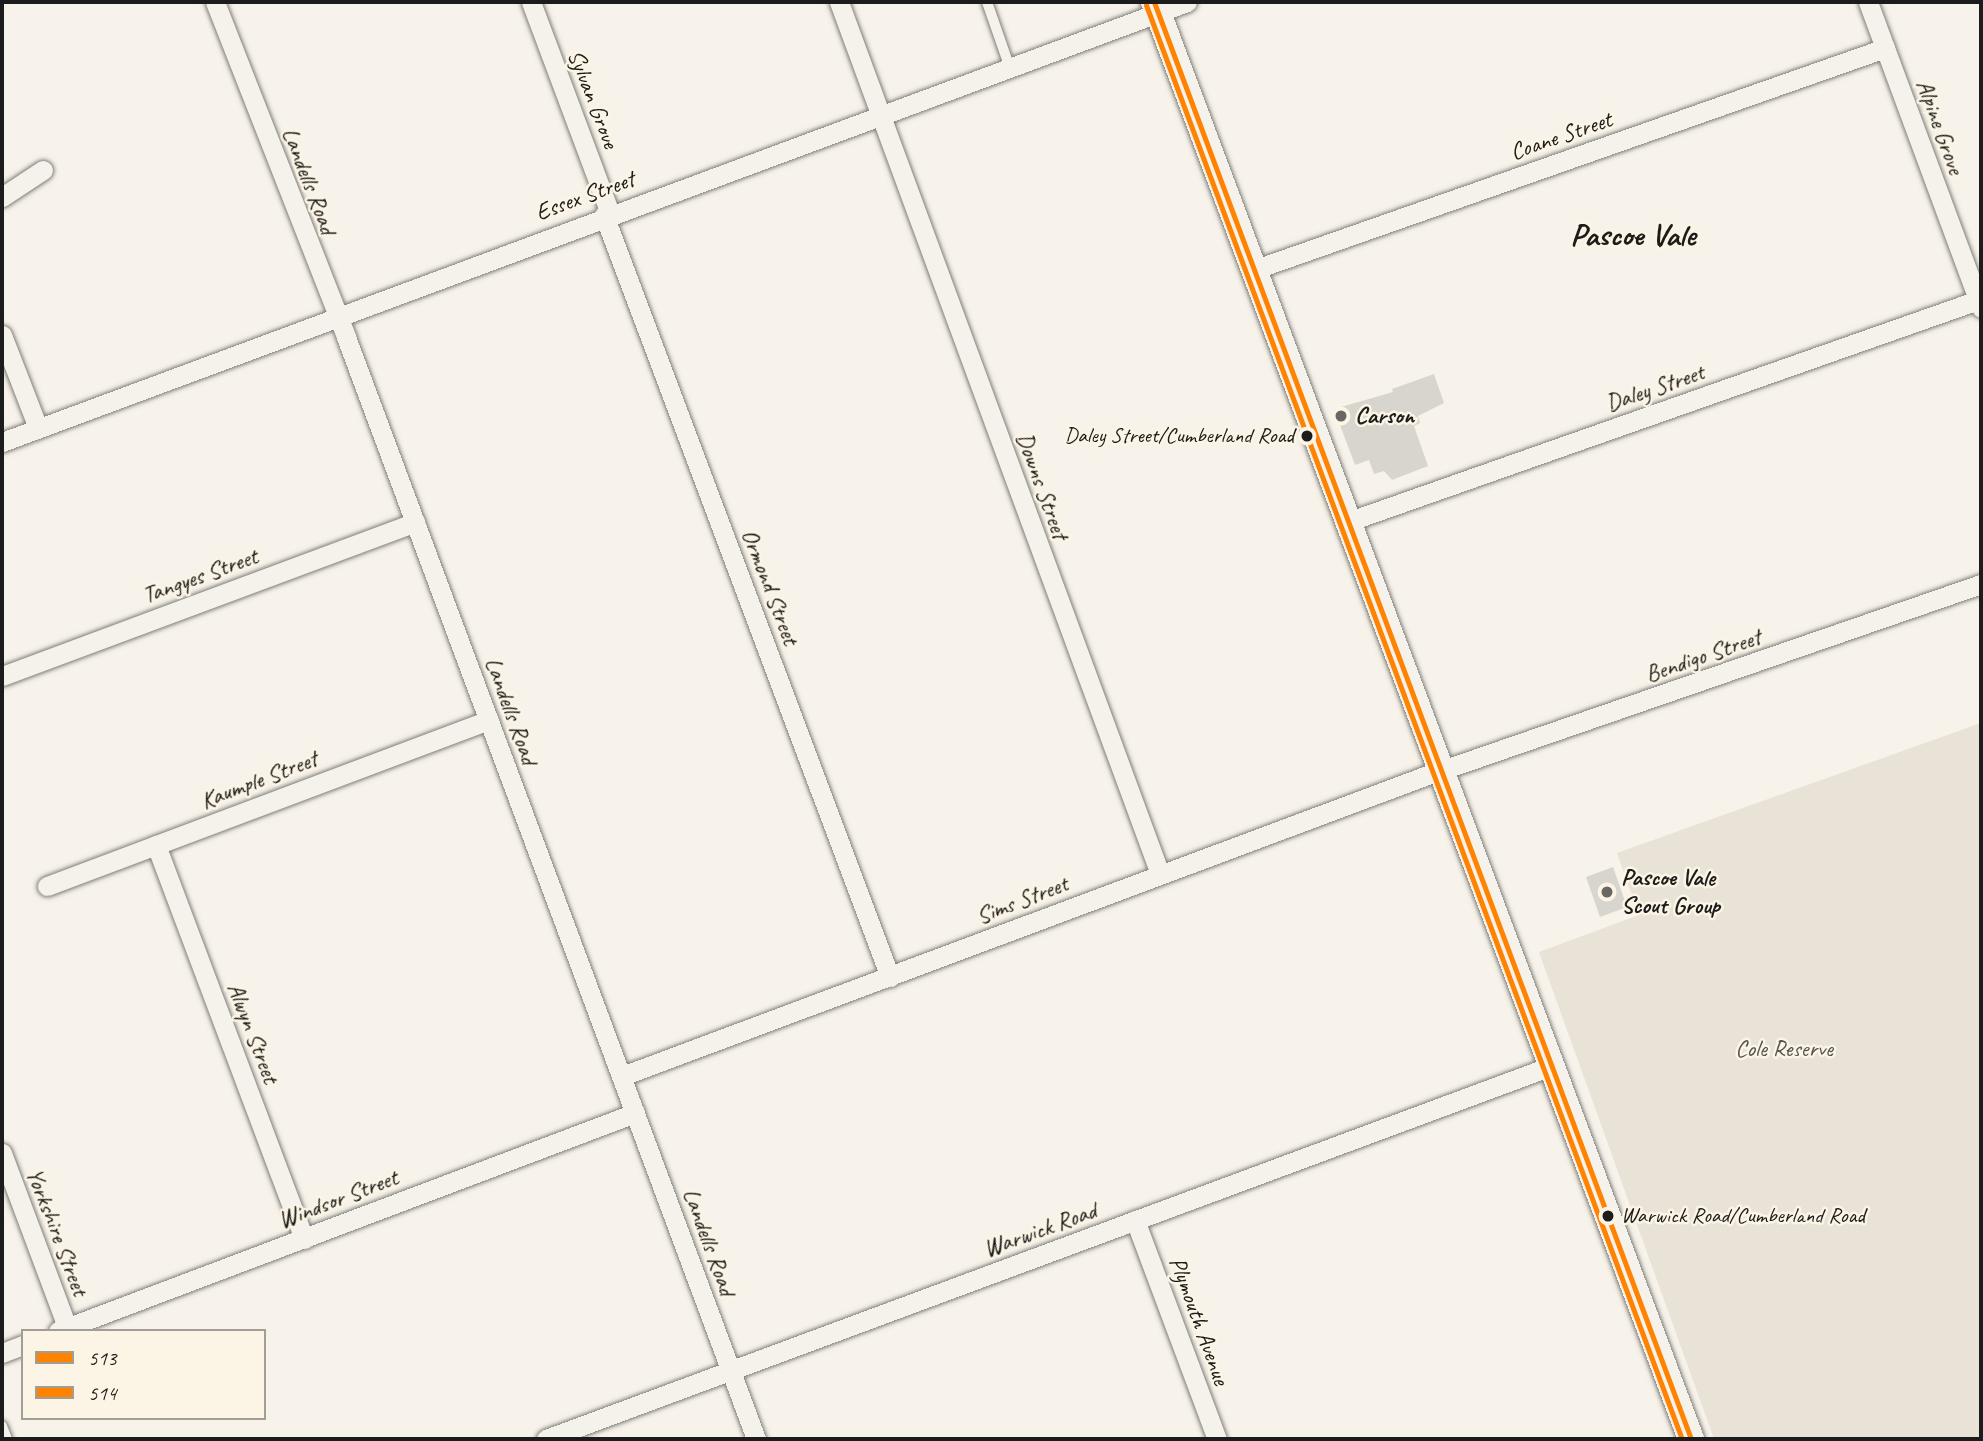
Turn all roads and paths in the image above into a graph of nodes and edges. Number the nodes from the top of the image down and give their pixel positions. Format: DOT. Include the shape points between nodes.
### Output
graph roads {
  1 [pos="215,2"];
  2 [pos="531,2"];
  3 [pos="839,2"];
  4 [pos="987,2"];
  5 [pos="1187,2"];
  6 [pos="1868,2"];
  7 [pos="1156,7"];
  8 [pos="1885,48"];
  9 [pos="1009,65"];
  10 [pos="880,114"];
  11 [pos="43,170"];
  12 [pos="2,197"];
  13 [pos="607,214"];
  14 [pos="1253,270"];
  15 [pos="1980,304"];
  16 [pos="336,314"];
  17 [pos="2,335"];
  18 [pos="38,428"];
  19 [pos="2,442"];
  20 [pos="415,522"];
  21 [pos="1347,522"];
  22 [pos="1981,584"];
  23 [pos="2,676"];
  24 [pos="489,720"];
  25 [pos="1441,772"];
  26 [pos="156,845"];
  27 [pos="1160,874"];
  28 [pos="47,886"];
  29 [pos="890,976"];
  30 [pos="1551,1066"];
  31 [pos="622,1076"];
  32 [pos="635,1113"];
  33 [pos="2,1153"];
  34 [pos="1135,1220"];
  35 [pos="304,1239"];
  36 [pos="63,1329"];
  37 [pos="21,1346"];
  38 [pos="2,1353"];
  39 [pos="731,1373"];
  40 [pos="2,1426"];
  41 [pos="7,1439"];
  42 [pos="547,1439"];
  43 [pos="756,1439"];
  44 [pos="1217,1439"];
  45 [pos="1691,1439"];
  1 -- 16 [label="street, Landells Road"];
  2 -- 13 [label="street, Sylvan Grove"];
  3 -- 10 [label="street, Downs Street"];
  4 -- 9 [label="lane"];
  5 -- 7 [label="street, Essex Street"];
  6 -- 8 [label="street, Alpine Grove"];
  7 -- 9 [label="street, Essex Street"];
  7 -- 14 [label="main road"];
  8 -- 14 [label="street, Coane Street"];
  8 -- 15 [label="street, Alpine Grove"];
  9 -- 10 [label="street, Essex Street"];
  10 -- 13 [label="street, Essex Street"];
  10 -- 27 [label="street, Downs Street"];
  11 -- 12 [label="street"];
  13 -- 16 [label="street, Essex Street"];
  13 -- 29 [label="street, Ormond Street"];
  14 -- 21 [label="main road"];
  15 -- 21 [label="street, Daley Street"];
  16 -- 18 [label="street, Essex Street"];
  16 -- 20 [label="street, Landells Road"];
  17 -- 18 [label="street"];
  18 -- 19 [label="street, Essex Street"];
  20 -- 23 [label="street, Tangyes Street"];
  20 -- 24 [label="street, Landells Road"];
  21 -- 25 [label="main road"];
  22 -- 25 [label="street, Bendigo Street"];
  24 -- 26 [label="street, Kaumple Street"];
  24 -- 31 [label="street, Landells Road"];
  25 -- 27 [label="street, Sims Street"];
  25 -- 30 [label="main road"];
  26 -- 28 [label="street, Kaumple Street"];
  26 -- 35 [label="street, Alwyn Street"];
  27 -- 29 [label="street, Sims Street"];
  29 -- 31 [label="street, Sims Street"];
  30 -- 34 [label="street, Warwick Road"];
  30 -- 45 [label="main road"];
  31 -- 32 [label="street, Landells Road"];
  32 -- 35 [label="street, Windsor Street"];
  32 -- 39 [label="street, Landells Road"];
  33 -- 36 [label="street, Yorkshire Street"];
  34 -- 39 [label="street, Warwick Road"];
  34 -- 44 [label="street, Plymouth Avenue"];
  35 -- 36 [label="street, Windsor Street"];
  37 -- 38 [label="street"];
  39 -- 42 [label="street, Warwick Road"];
  39 -- 43 [label="street, Landells Road"];
  40 -- 41 [label="lane"];
}
